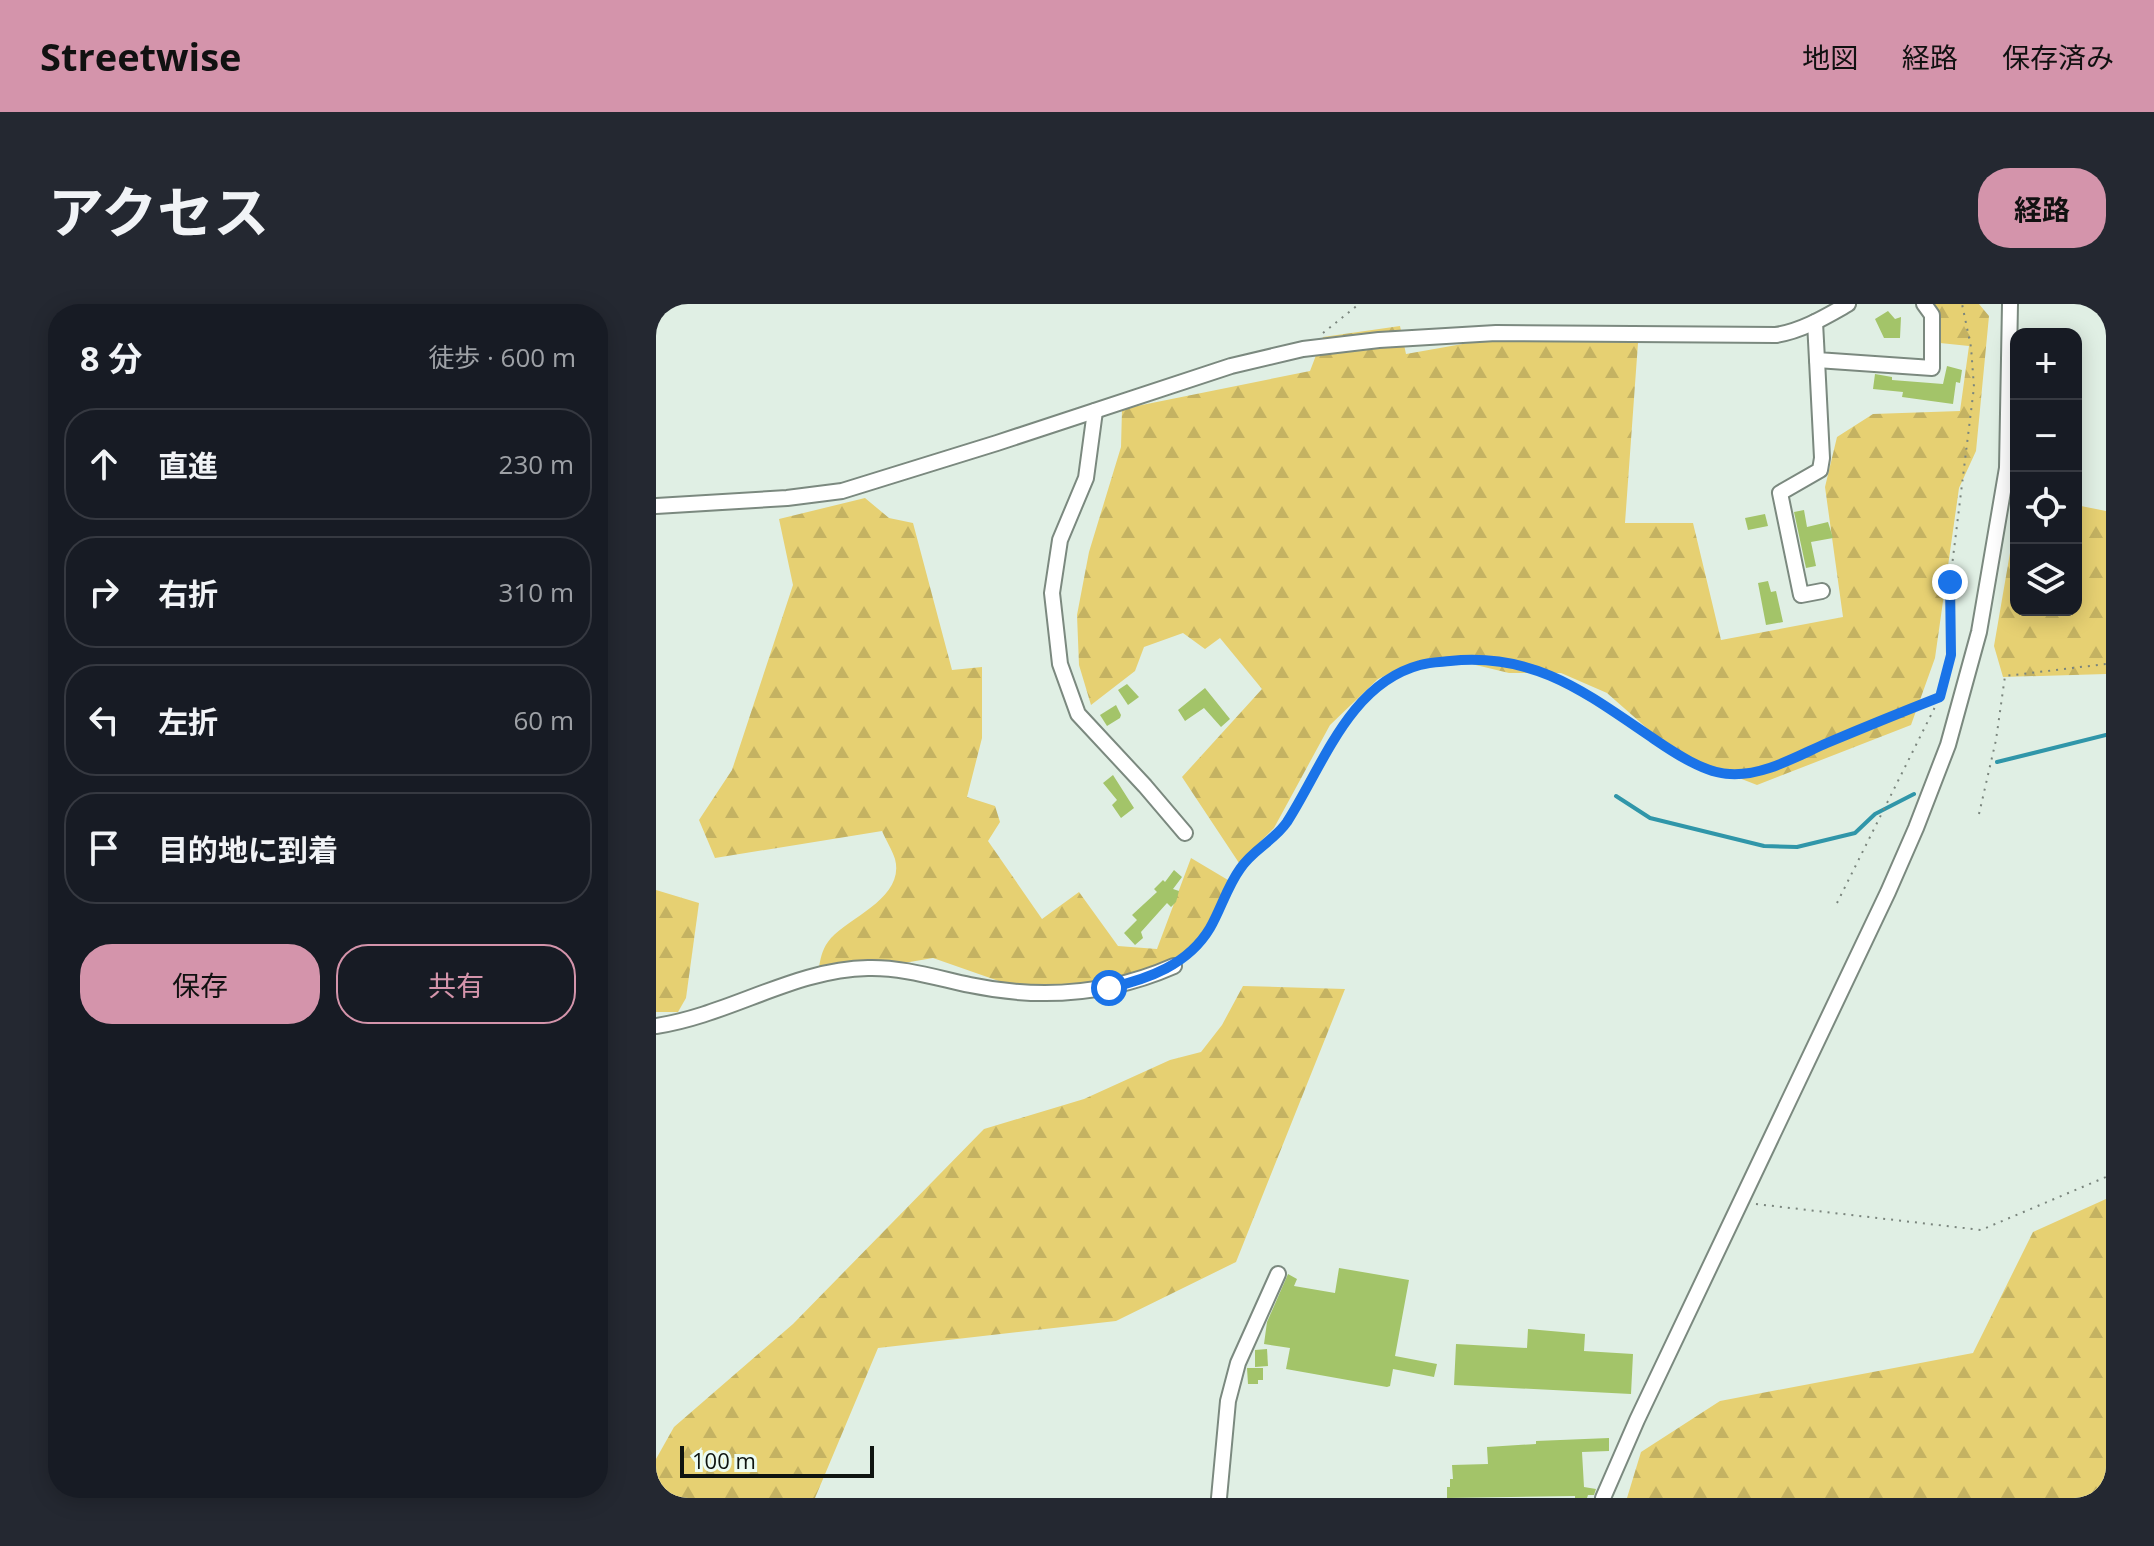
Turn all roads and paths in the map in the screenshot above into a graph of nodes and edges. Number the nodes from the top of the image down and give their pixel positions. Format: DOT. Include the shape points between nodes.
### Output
graph roads {
  1 [pos="1359,304"];
  2 [pos="1848,304"];
  3 [pos="1924,304"];
  4 [pos="1962,304"];
  5 [pos="2010,304"];
  6 [pos="1815,322"];
  7 [pos="1303,349"];
  8 [pos="1817,360"];
  9 [pos="1095,411"];
  10 [pos="656,506"];
  11 [pos="1822,591"];
  12 [pos="2106,664"];
  13 [pos="1940,697"];
  14 [pos="1979,814"];
  15 [pos="1185,833"];
  16 [pos="1837,903"];
  17 [pos="1174,966"];
  18 [pos="656,1026"];
  19 [pos="2106,1177"];
  20 [pos="1740,1202"];
  21 [pos="1278,1274"];
  22 [pos="1219,1498"];
  23 [pos="1603,1498"];
  1 -- 7 [label="path"];
  2 -- 6 [label="street"];
  3 -- 8 [label="street" via="1932,315 1932,368"];
  4 -- 13 [label="path" via="1974,387 1950,582 1951,655"];
  5 -- 20 [label="street" via="2007,468 1990,581 1966,687 1916,828"];
  6 -- 7 [label="street" via="1776,335 1496,333"];
  6 -- 8 [label="street"];
  7 -- 9 [label="street" via="1231,366"];
  8 -- 11 [label="street" via="1820,470 1780,493 1801,595"];
  9 -- 10 [label="street" via="842,491"];
  9 -- 15 [label="street" via="1086,478 1060,540 1052,593 1060,664 1078,714"];
  12 -- 14 [label="path" via="2005,676"];
  13 -- 16 [label="path"];
  13 -- 17 [label="path" via="1765,769 1731,775 1677,755 1596,700 1540,670 1502,659 1421,664 1393,675 1366,698 1327,750 1285,824 1245,861 1209,930"];
  17 -- 18 [label="street" via="1141,980 1068,993 1016,992 899,970 840,971"];
  19 -- 20 [label="path" via="1981,1230"];
  20 -- 23 [label="street"];
  21 -- 22 [label="street" via="1238,1363 1228,1401"];
}
